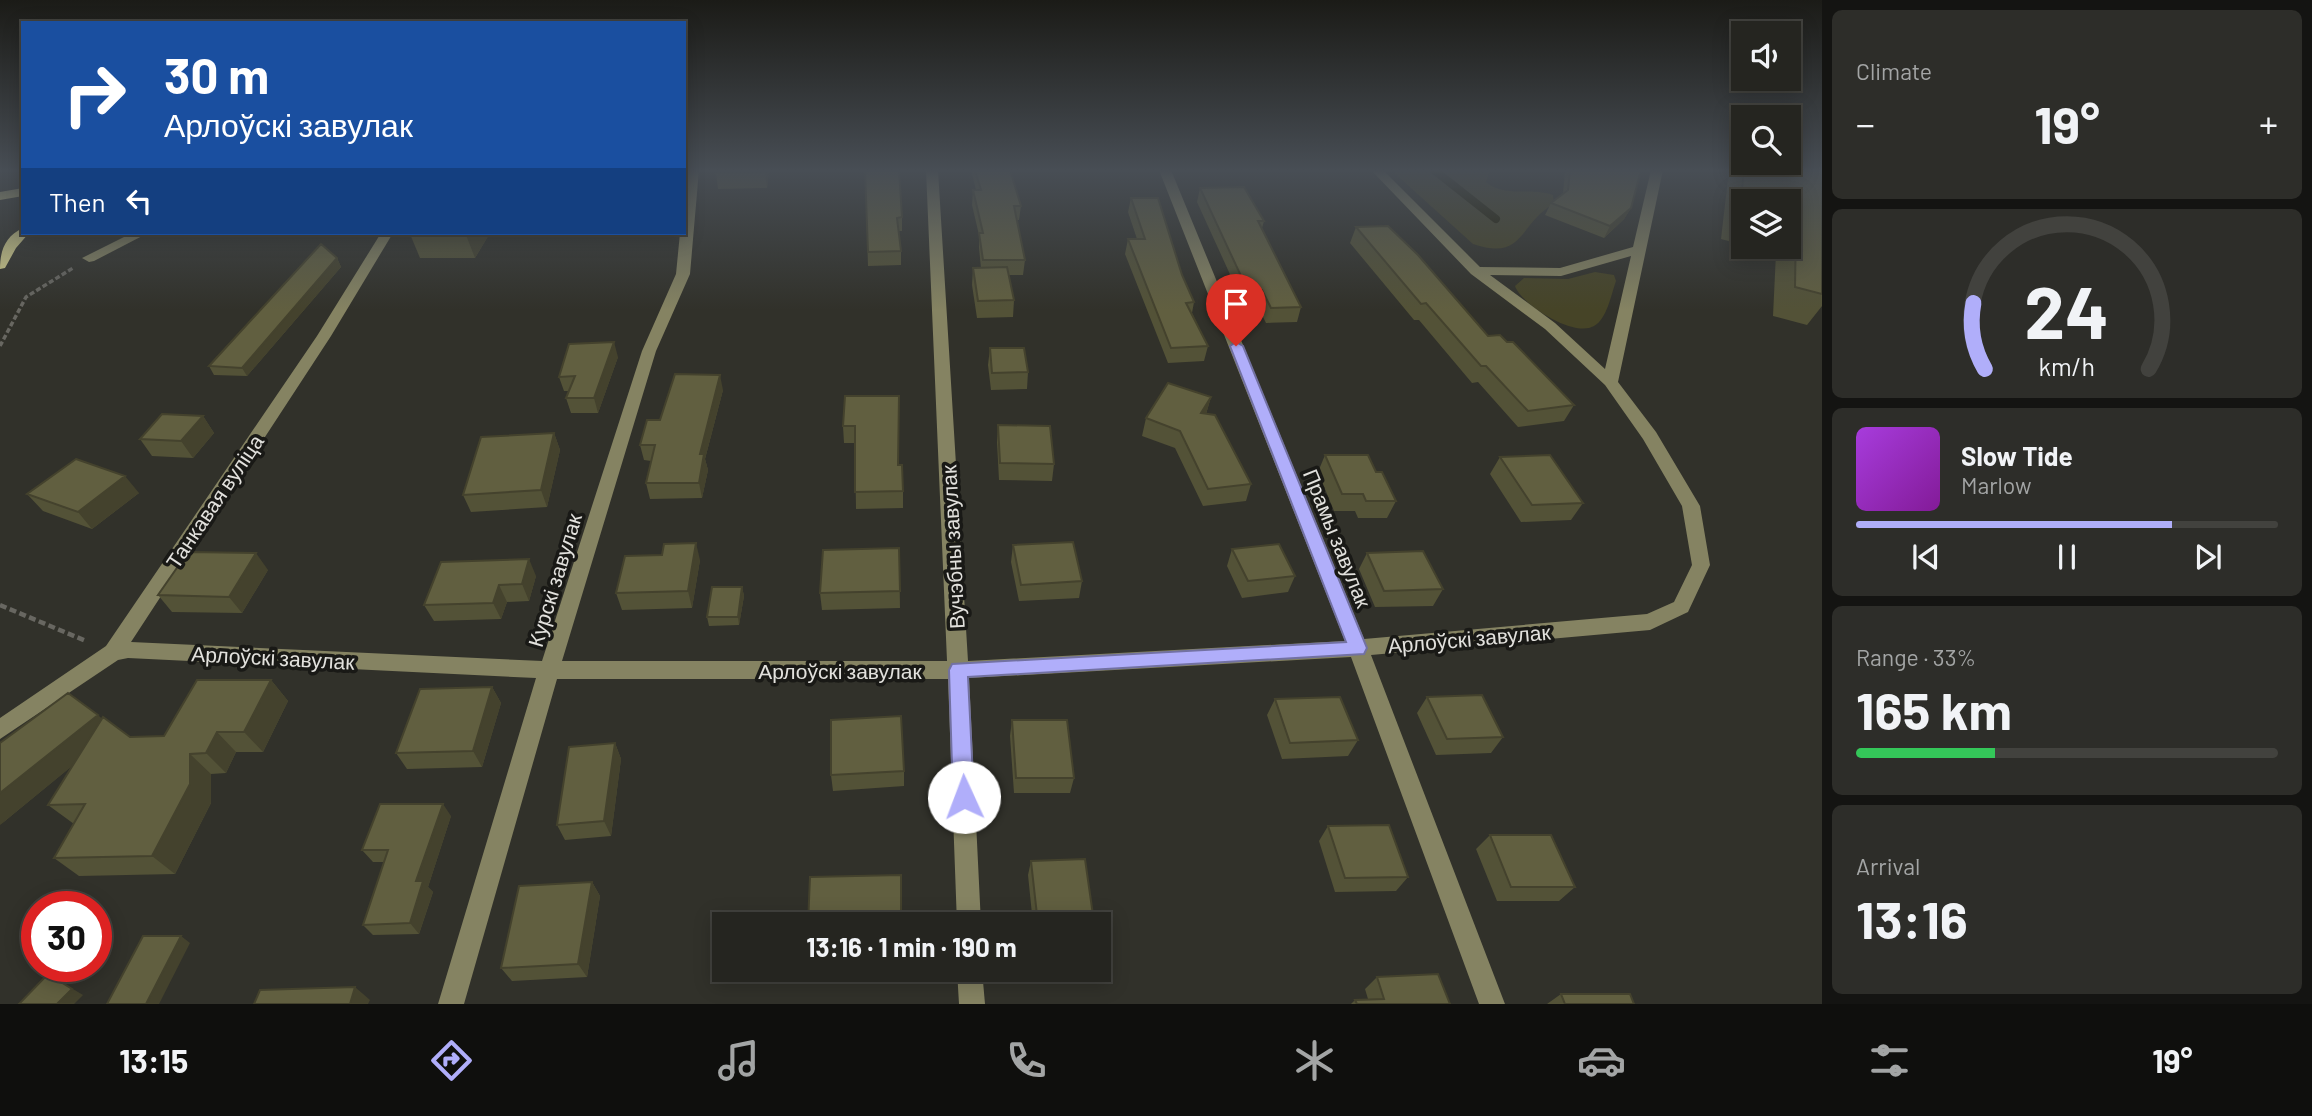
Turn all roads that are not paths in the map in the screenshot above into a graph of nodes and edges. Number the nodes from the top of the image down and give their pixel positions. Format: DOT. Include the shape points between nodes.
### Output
graph roads {
  1 [pos="688,217"];
  2 [pos="934,217"];
  3 [pos="1184,217"];
  4 [pos="1423,217"];
  5 [pos="1646,217"];
  6 [pos="21,234"];
  7 [pos="138,235"];
  8 [pos="386,235"];
  9 [pos="1638,250"];
  10 [pos="89,258"];
  11 [pos="0,265"];
  12 [pos="1476,271"];
  13 [pos="1610,382"];
  14 [pos="1358,648"];
  15 [pos="113,652"];
  16 [pos="549,670"];
  17 [pos="958,670"];
  18 [pos="0,730"];
  19 [pos="968,912"];
  20 [pos="971,982"];
  21 [pos="451,1004"];
  22 [pos="972,1004"];
  23 [pos="1492,1004"];
  1 -- 16 [label="street, Курскі завулак" via="683,274 649,351"];
  2 -- 17 [label="street, Вучэбны завулак"];
  3 -- 14 [label="street, Прамы завулак"];
  4 -- 12 [label="street"];
  5 -- 9 [label="street"];
  6 -- 11 [label="main road"];
  7 -- 10 [label="street"];
  8 -- 15 [label="street, Танкавая вуліца" via="324,336"];
  9 -- 12 [label="street" via="1561,272"];
  9 -- 13 [label="street"];
  12 -- 13 [label="street" via="1550,326"];
  13 -- 14 [label="street, Арлоўскі завулак" via="1650,436 1691,506 1701,565 1681,607 1650,622"];
  14 -- 17 [label="street, Арлоўскі завулак"];
  14 -- 23 [label="street, Прамы завулак"];
  15 -- 16 [label="street, Арлоўскі завулак"];
  15 -- 18 [label="street, Танкавая вуліца"];
  16 -- 17 [label="street, Арлоўскі завулак"];
  16 -- 21 [label="street, Курскі завулак"];
  17 -- 19 [label="street, Вучэбны завулак"];
  20 -- 22 [label="street"];
}
